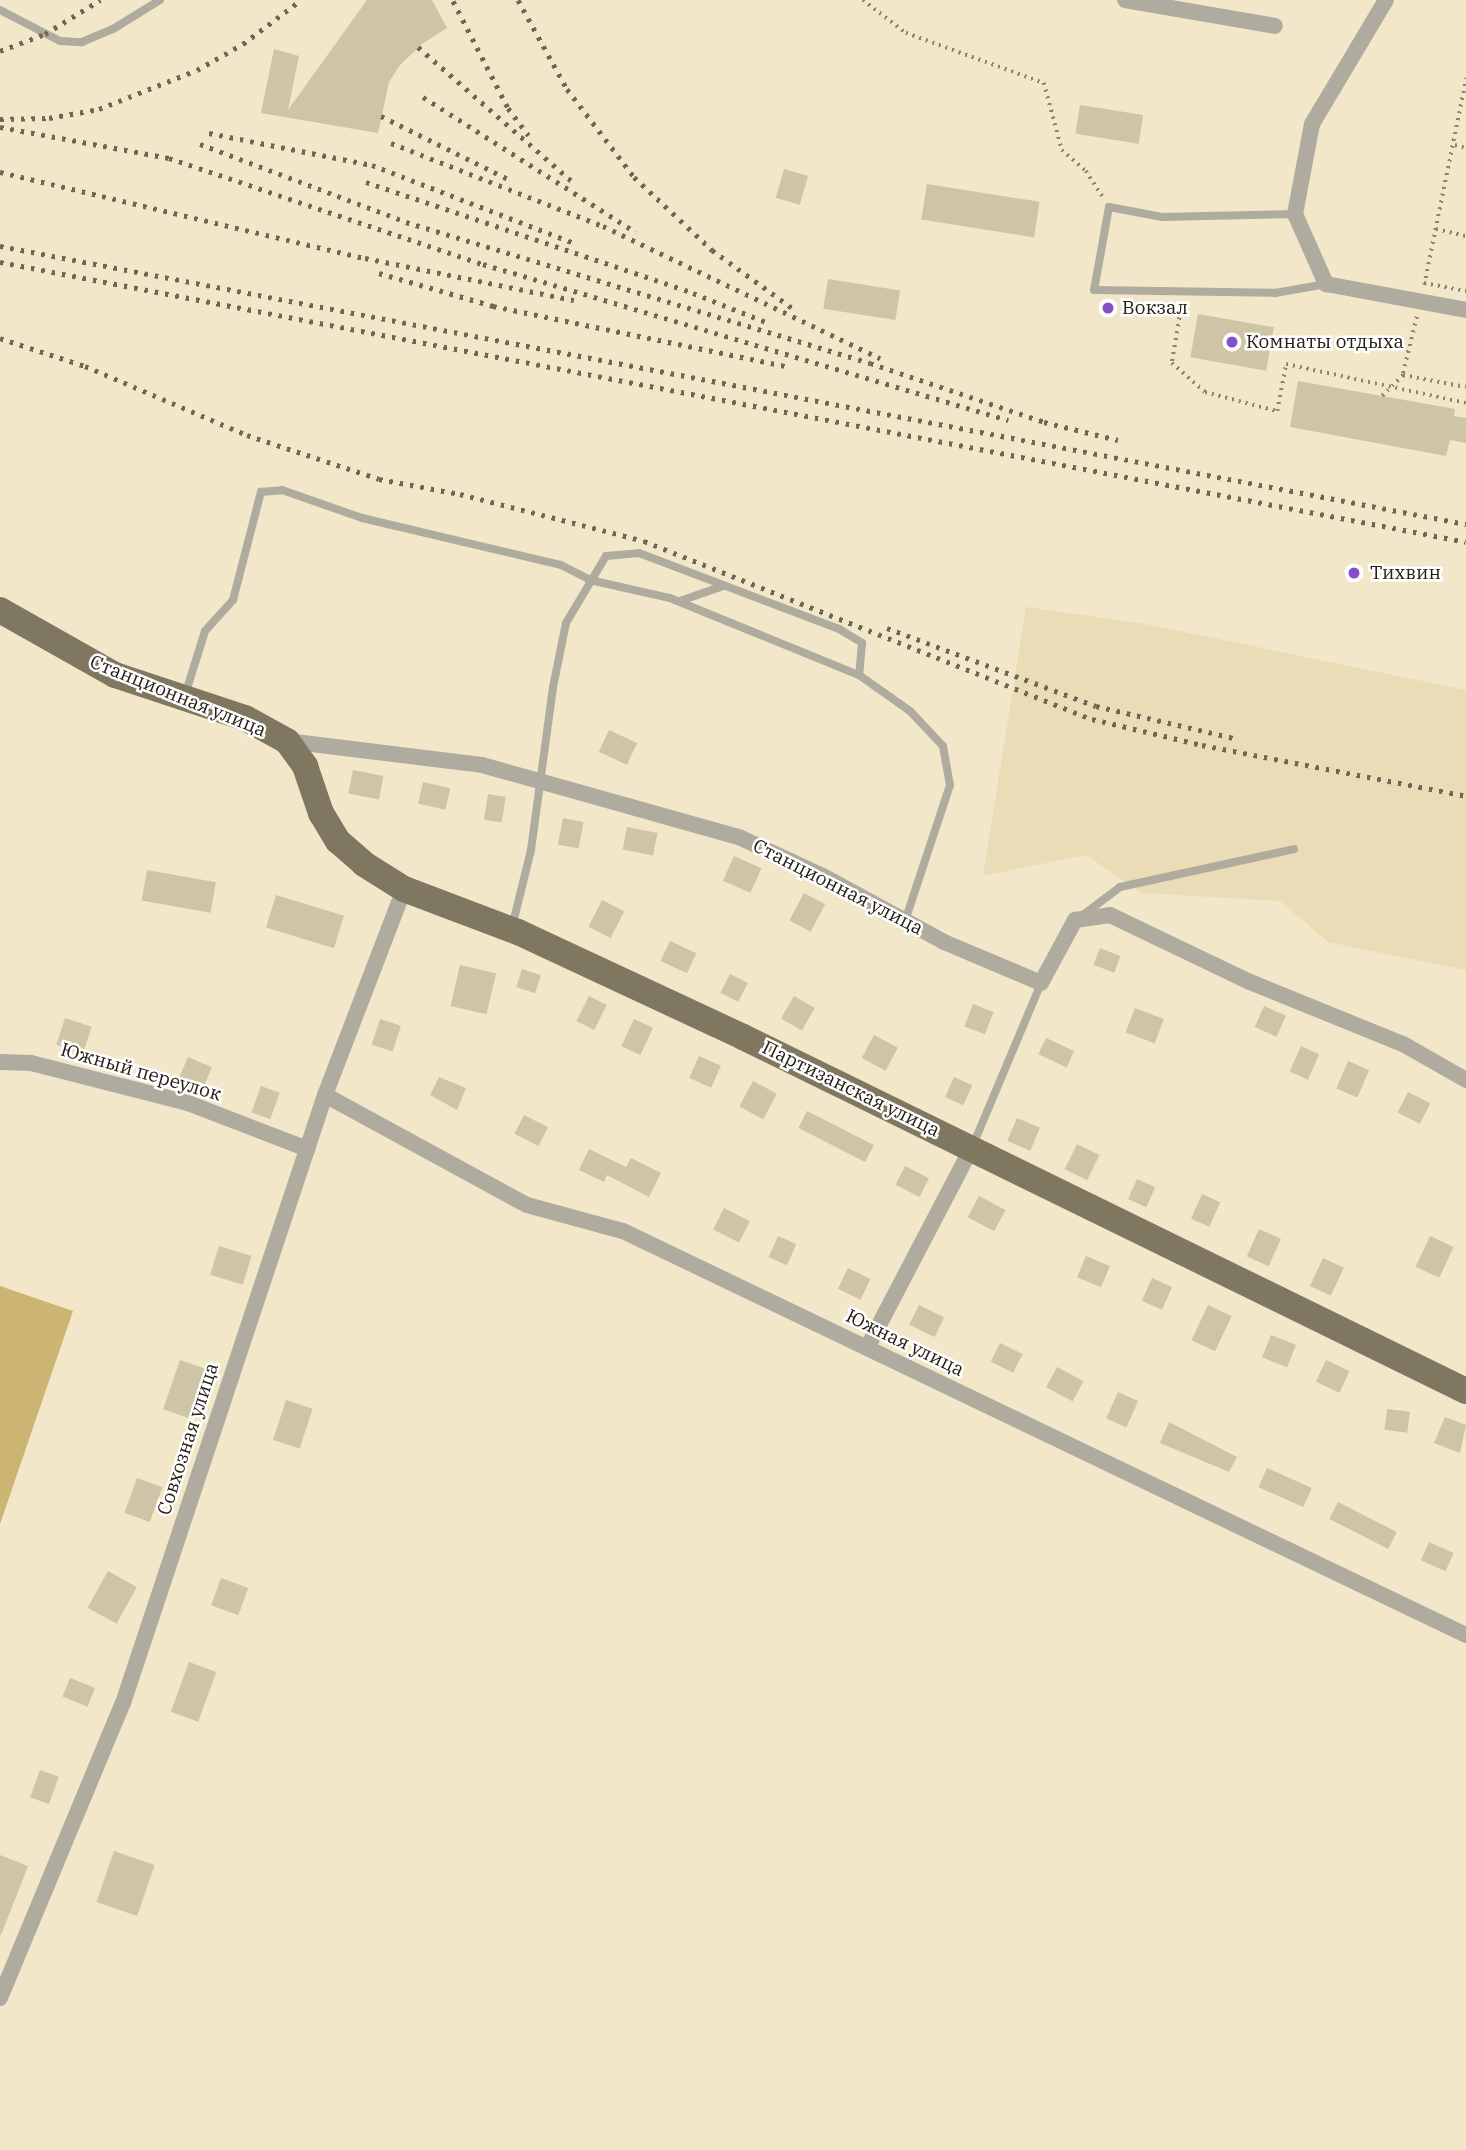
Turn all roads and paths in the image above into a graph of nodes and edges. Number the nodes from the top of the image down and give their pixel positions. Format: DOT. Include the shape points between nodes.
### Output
graph roads {
  1 [pos="160,0"];
  2 [pos="863,0"];
  3 [pos="1125,0"];
  4 [pos="1386,0"];
  5 [pos="0,10"];
  6 [pos="1275,26"];
  7 [pos="1466,78"];
  8 [pos="1466,107"];
  9 [pos="1461,110"];
  10 [pos="1455,145"];
  11 [pos="1466,148"];
  12 [pos="1108,207"];
  13 [pos="1295,214"];
  14 [pos="1436,229"];
  15 [pos="1466,236"];
  16 [pos="1424,283"];
  17 [pos="1326,284"];
  18 [pos="1466,291"];
  19 [pos="1184,292"];
  20 [pos="1420,301"];
  21 [pos="1466,310"];
  22 [pos="1403,375"];
  23 [pos="1392,387"];
  24 [pos="1466,387"];
  25 [pos="1382,396"];
  26 [pos="1466,403"];
  27 [pos="590,580"];
  28 [pos="724,586"];
  29 [pos="680,601"];
  30 [pos="0,610"];
  31 [pos="859,674"];
  32 [pos="184,699"];
  33 [pos="287,741"];
  34 [pos="541,780"];
  35 [pos="1294,849"];
  36 [pos="404,889"];
  37 [pos="1075,920"];
  38 [pos="905,921"];
  39 [pos="511,930"];
  40 [pos="1041,983"];
  41 [pos="0,1062"];
  42 [pos="1466,1080"];
  43 [pos="325,1095"];
  44 [pos="972,1147"];
  45 [pos="307,1149"];
  46 [pos="867,1348"];
  47 [pos="1466,1391"];
  48 [pos="1466,1635"];
  49 [pos="0,1998"];
  1 -- 5 [label="lane" via="82,42 60,41"];
  2 -- 12 [label="path" via="906,33 1044,83 1062,150 1086,171"];
  3 -- 6 [label="street"];
  4 -- 13 [label="street" via="1312,124"];
  7 -- 9 [label="path"];
  8 -- 9 [label="path"];
  9 -- 10 [label="path"];
  10 -- 11 [label="path"];
  10 -- 14 [label="path"];
  12 -- 13 [label="lane" via="1162,217"];
  12 -- 19 [label="lane" via="1094,290"];
  13 -- 17 [label="street"];
  14 -- 15 [label="path"];
  14 -- 16 [label="path"];
  16 -- 18 [label="path"];
  16 -- 20 [label="path"];
  17 -- 19 [label="lane" via="1275,293"];
  17 -- 20 [label="street"];
  19 -- 23 [label="path" via="1172,363 1205,392 1277,411 1286,364"];
  20 -- 21 [label="street"];
  20 -- 22 [label="path"];
  22 -- 23 [label="path"];
  22 -- 24 [label="path"];
  23 -- 25 [label="path"];
  23 -- 26 [label="path"];
  27 -- 28 [label="lane" via="606,556 639,553"];
  27 -- 29 [label="lane"];
  27 -- 32 [label="lane" via="561,565 362,518 282,490 261,492 252,510 248,551 233,600 205,631"];
  27 -- 34 [label="lane" via="566,623"];
  28 -- 29 [label="lane"];
  28 -- 31 [label="lane" via="839,629 862,643"];
  29 -- 31 [label="lane"];
  30 -- 32 [label="main road, Станционная улица" via="115,675"];
  31 -- 38 [label="lane" via="910,711 943,746 950,785"];
  32 -- 33 [label="main road, Станционная улица" via="244,718"];
  33 -- 34 [label="street, Станционная улица" via="482,765"];
  33 -- 36 [label="main road, Партизанская улица" via="305,766 321,813 338,841"];
  34 -- 38 [label="street, Станционная улица" via="741,838"];
  34 -- 39 [label="lane" via="531,850"];
  35 -- 37 [label="lane" via="1120,887"];
  36 -- 39 [label="main road, Партизанская улица"];
  36 -- 43 [label="street, Совхозная улица"];
  37 -- 40 [label="street"];
  37 -- 42 [label="street" via="1110,915 1250,982 1403,1044"];
  38 -- 40 [label="street, Станционная улица"];
  39 -- 44 [label="main road, Партизанская улица"];
  40 -- 44 [label="lane"];
  41 -- 45 [label="street, Южный переулок" via="31,1063 188,1103"];
  43 -- 45 [label="street, Совхозная улица"];
  43 -- 46 [label="street, Южная улица" via="527,1205 623,1231"];
  44 -- 46 [label="street"];
  44 -- 47 [label="main road, Партизанская улица"];
  45 -- 49 [label="street, Совхозная улица" via="123,1703"];
  46 -- 48 [label="street, Южная улица"];
}
